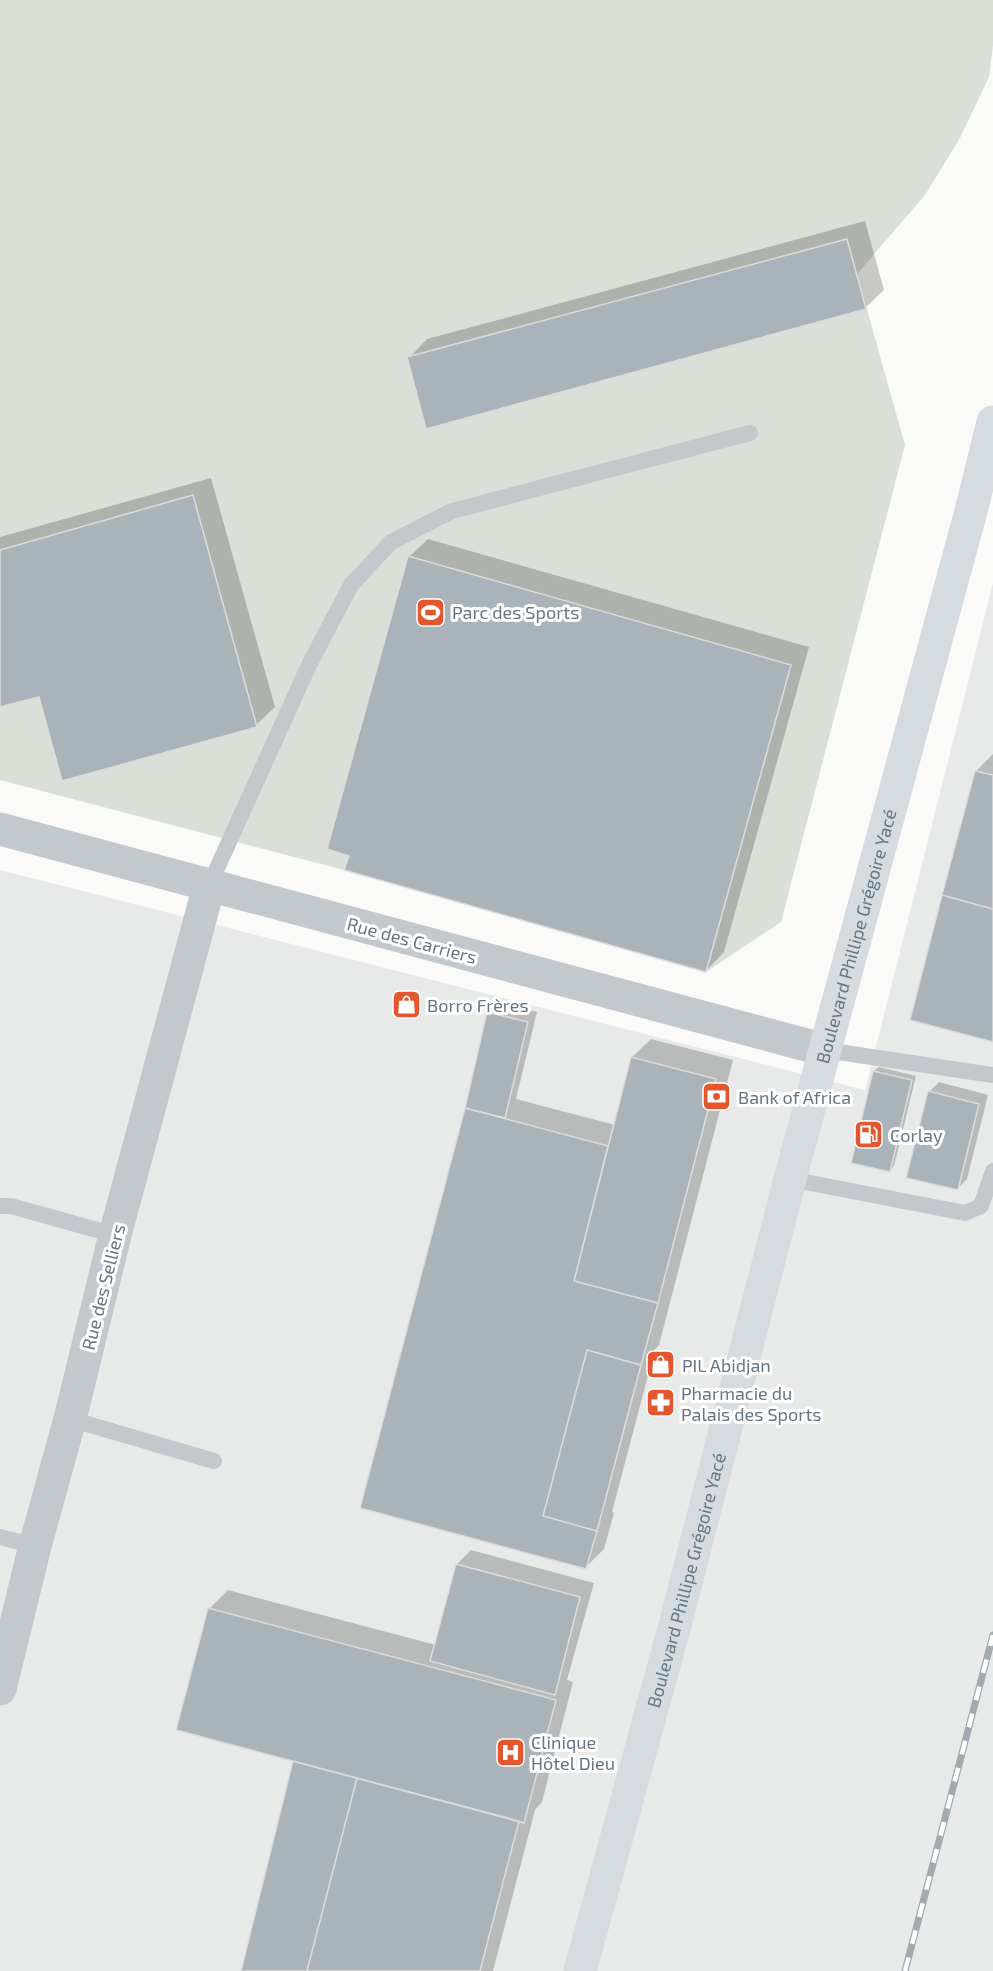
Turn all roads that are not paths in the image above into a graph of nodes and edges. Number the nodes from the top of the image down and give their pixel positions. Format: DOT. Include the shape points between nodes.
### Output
graph roads {
  1 [pos="993,422"];
  2 [pos="750,434"];
  3 [pos="0,829"];
  4 [pos="209,886"];
  5 [pos="825,1050"];
  6 [pos="993,1075"];
  7 [pos="993,1171"];
  8 [pos="790,1179"];
  9 [pos="0,1206"];
  10 [pos="115,1235"];
  11 [pos="70,1419"];
  12 [pos="214,1461"];
  13 [pos="0,1537"];
  14 [pos="35,1546"];
  15 [pos="0,1689"];
  16 [pos="580,1971"];
  1 -- 5 [label="main road, Boulevard Phillipe Grégoire Yacé"];
  2 -- 4 [label="lane" via="452,511 391,542 351,585 319,645"];
  3 -- 4 [label="street, Rue des Carriers"];
  4 -- 5 [label="street, Rue des Carriers"];
  4 -- 10 [label="street, Rue des Selliers"];
  5 -- 6 [label="lane"];
  5 -- 8 [label="main road, Boulevard Phillipe Grégoire Yacé"];
  7 -- 8 [label="lane" via="981,1206 965,1214"];
  8 -- 16 [label="main road, Boulevard Phillipe Grégoire Yacé" via="675,1625"];
  9 -- 10 [label="lane"];
  10 -- 11 [label="street, Rue des Selliers"];
  11 -- 12 [label="lane"];
  11 -- 14 [label="street, Rue des Selliers"];
  13 -- 14 [label="lane"];
  14 -- 15 [label="street, Rue des Selliers"];
}
